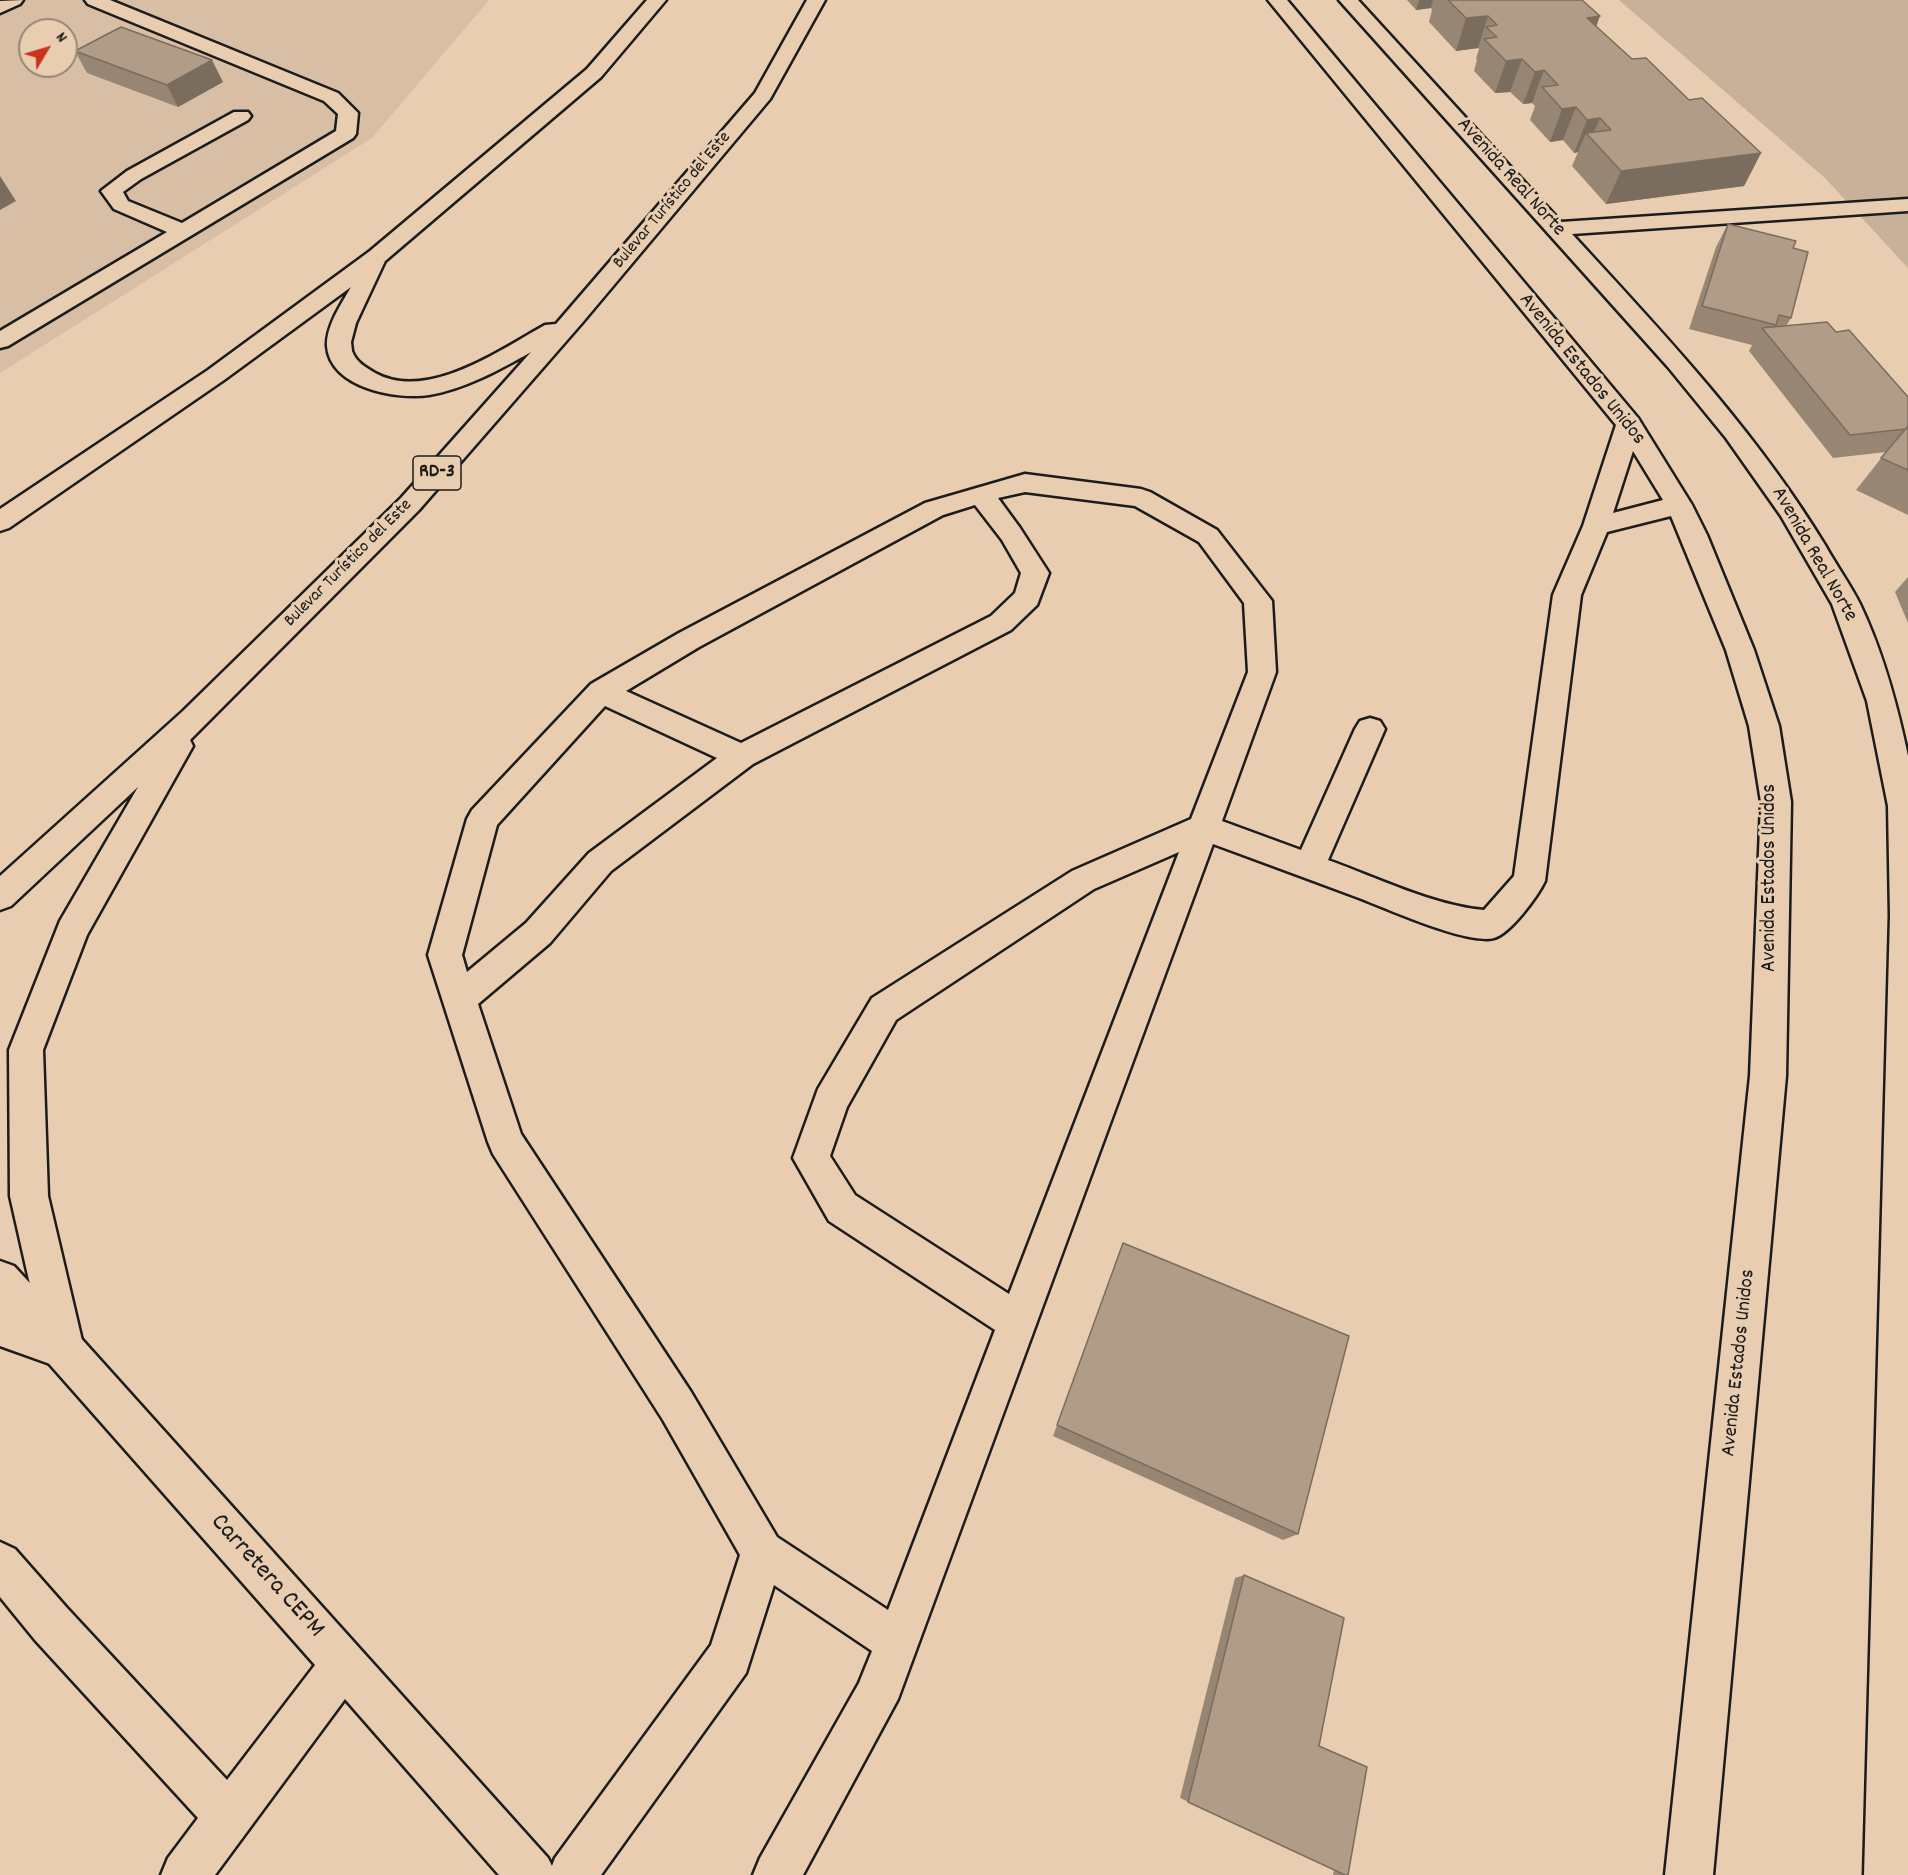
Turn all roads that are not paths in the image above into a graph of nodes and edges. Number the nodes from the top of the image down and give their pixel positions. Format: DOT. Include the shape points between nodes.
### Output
graph roads {
  1 [pos="14,0"];
  2 [pos="94,0"];
  3 [pos="657,0"];
  4 [pos="816,0"];
  5 [pos="1277,0"];
  6 [pos="1348,0"];
  7 [pos="0,8"];
  8 [pos="241,116"];
  9 [pos="1908,206"];
  10 [pos="1557,229"];
  11 [pos="183,231"];
  12 [pos="378,256"];
  13 [pos="574,318"];
  14 [pos="0,341"];
  15 [pos="1629,424"];
  16 [pos="981,494"];
  17 [pos="1679,505"];
  18 [pos="0,522"];
  19 [pos="1596,526"];
  20 [pos="601,692"];
  21 [pos="193,719"];
  22 [pos="1370,729"];
  23 [pos="742,756"];
  24 [pos="1204,827"];
  25 [pos="1310,865"];
  26 [pos="0,896"];
  27 [pos="459,999"];
  28 [pos="0,1280"];
  29 [pos="1018,1322"];
  30 [pos="0,1326"];
  31 [pos="64,1349"];
  32 [pos="762,1552"];
  33 [pos="0,1564"];
  34 [pos="898,1642"];
  35 [pos="344,1664"];
  36 [pos="229,1817"];
  37 [pos="185,1875"];
  38 [pos="531,1875"];
  39 [pos="572,1875"];
  40 [pos="777,1875"];
  41 [pos="1689,1875"];
  42 [pos="1888,1875"];
  1 -- 7 [label="main road"];
  2 -- 11 [label="main road" via="331,97 348,113 346,134"];
  3 -- 12 [label="main road" via="594,74"];
  4 -- 13 [label="main road, Bulevar Turístico del Este / RD-3" via="763,95"];
  5 -- 15 [label="main road, Avenida Estados Unidos"];
  6 -- 10 [label="main road, Avenida Real Norte"];
  8 -- 11 [label="main road" via="111,191 122,205"];
  9 -- 10 [label="main road"];
  10 -- 42 [label="main road, Avenida Real Norte" via="1720,415 1791,511 1846,603 1882,701 1903,806 1906,916"];
  11 -- 14 [label="main road"];
  12 -- 13 [label="main road" via="350,310 339,343 345,363 368,382 391,390 421,389 453,381"];
  12 -- 18 [label="main road" via="216,375"];
  13 -- 21 [label="main road, Bulevar Turístico del Este / RD-3" via="410,504"];
  15 -- 17 [label="main road, Avenida Estados Unidos"];
  15 -- 19 [label="main road"];
  16 -- 20 [label="main road" via="934,509 689,640"];
  16 -- 23 [label="main road" via="1035,573 1028,598 1001,623"];
  16 -- 24 [label="main road" via="1025,483 1141,498 1208,536 1258,601 1262,672"];
  17 -- 19 [label="main road"];
  17 -- 41 [label="main road, Avenida Estados Unidos" via="1740,650 1764,726 1776,802 1768,1076"];
  19 -- 25 [label="main road" via="1567,595 1529,881 1500,916 1492,925 1470,923"];
  20 -- 23 [label="main road"];
  20 -- 27 [label="main road" via="483,819 446,955"];
  21 -- 26 [label="main road, Bulevar Turístico del Este / RD-3"];
  21 -- 31 [label="main road" via="72,931 26,1050 29,1196"];
  22 -- 25 [label="main road"];
  23 -- 27 [label="main road" via="600,862 538,933"];
  24 -- 25 [label="main road"];
  24 -- 29 [label="main road"];
  24 -- 29 [label="main road" via="1083,880 884,1009 831,1101 811,1158 842,1208"];
  27 -- 32 [label="main road" via="506,1142 677,1406"];
  28 -- 31 [label="main road, Carretera CEPM"];
  29 -- 34 [label="main road"];
  30 -- 31 [label="main road"];
  31 -- 35 [label="main road, Carretera CEPM"];
  32 -- 34 [label="main road"];
  32 -- 39 [label="main road" via="730,1657"];
  33 -- 36 [label="main road"];
  34 -- 40 [label="main road" via="875,1699"];
  35 -- 36 [label="main road"];
  35 -- 38 [label="main road, Carretera CEPM"];
  36 -- 37 [label="main road"];
}
